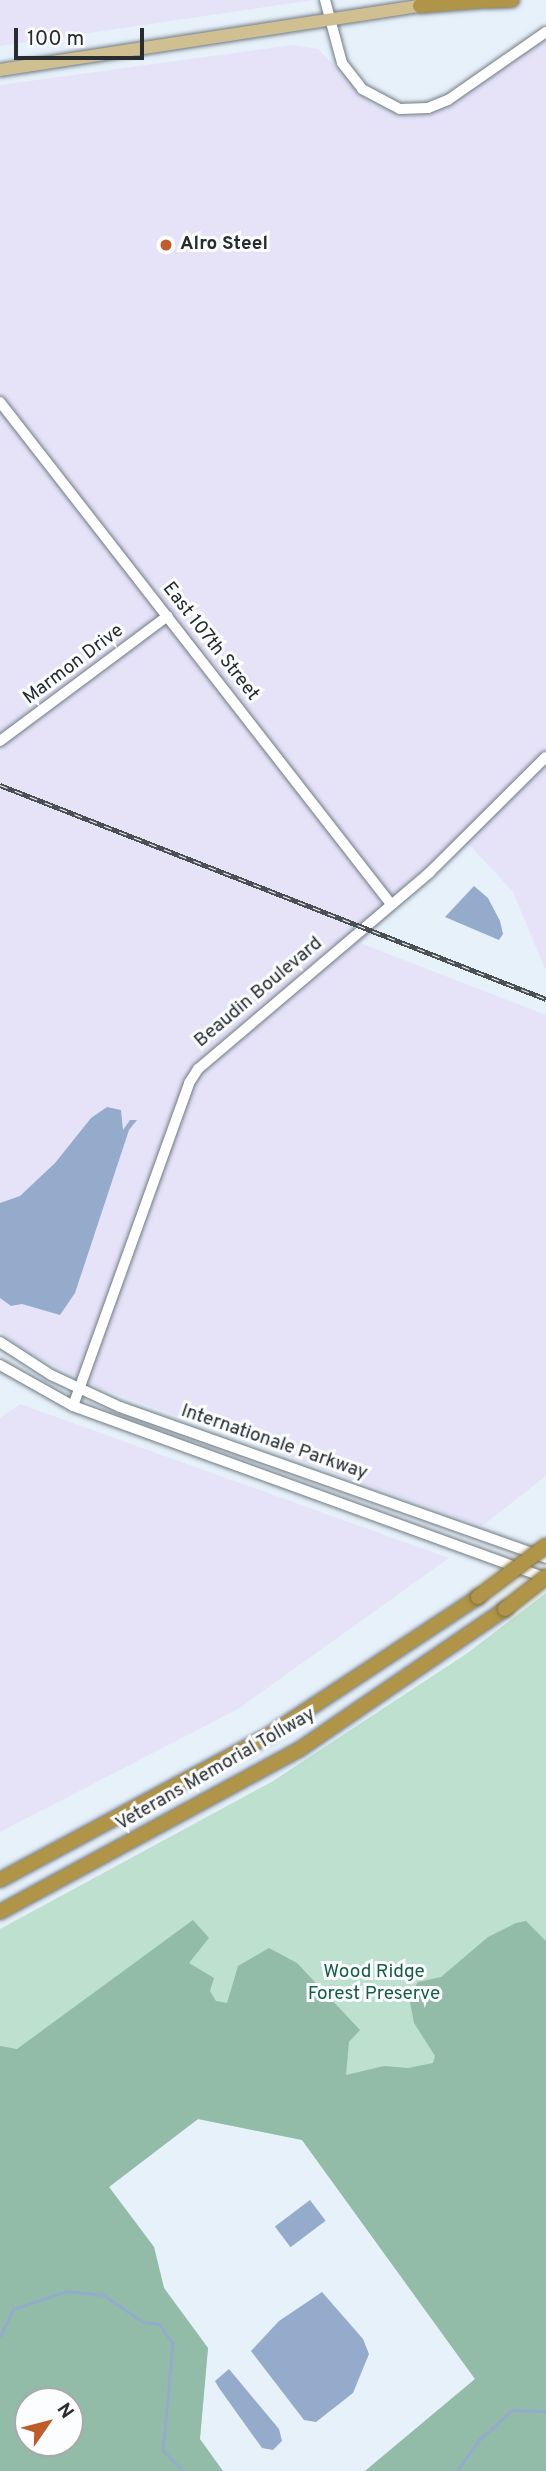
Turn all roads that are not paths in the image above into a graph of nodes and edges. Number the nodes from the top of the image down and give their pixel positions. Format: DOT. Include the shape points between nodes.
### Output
graph roads {
  1 [pos="324,0"];
  2 [pos="493,0"];
  3 [pos="512,0"];
  4 [pos="457,1"];
  5 [pos="420,6"];
  6 [pos="328,20"];
  7 [pos="546,32"];
  8 [pos="0,70"];
  9 [pos="0,402"];
  10 [pos="168,616"];
  11 [pos="0,741"];
  12 [pos="546,757"];
  13 [pos="391,904"];
  14 [pos="0,1342"];
  15 [pos="0,1365"];
  16 [pos="82,1390"];
  17 [pos="73,1406"];
  18 [pos="546,1546"];
  19 [pos="546,1558"];
  20 [pos="546,1578"];
  21 [pos="0,1880"];
  22 [pos="0,1912"];
  1 -- 6 [label="street"];
  2 -- 4 [label="highway"];
  3 -- 4 [label="highway"];
  4 -- 5 [label="highway"];
  5 -- 6 [label="main road"];
  6 -- 7 [label="street" via="335,51 352,78 372,96 400,109 428,108 448,100"];
  6 -- 8 [label="main road"];
  9 -- 10 [label="street, East 107th Street"];
  10 -- 11 [label="street, Marmon Drive"];
  10 -- 13 [label="street, East 107th Street"];
  12 -- 13 [label="street, Beaudin Boulevard"];
  13 -- 16 [label="street, Beaudin Boulevard" via="208,1057 189,1083"];
  14 -- 16 [label="street, Internationale Parkway"];
  15 -- 17 [label="street, Internationale Parkway"];
  16 -- 17 [label="street, Beaudin Boulevard"];
  16 -- 19 [label="street, Internationale Parkway"];
  17 -- 20 [label="street, Internationale Parkway"];
  18 -- 21 [label="highway, Veterans Memorial Tollway, bridge" via="478,1597 269,1735"];
  20 -- 22 [label="highway, Veterans Memorial Tollway, bridge" via="300,1749"];
}
